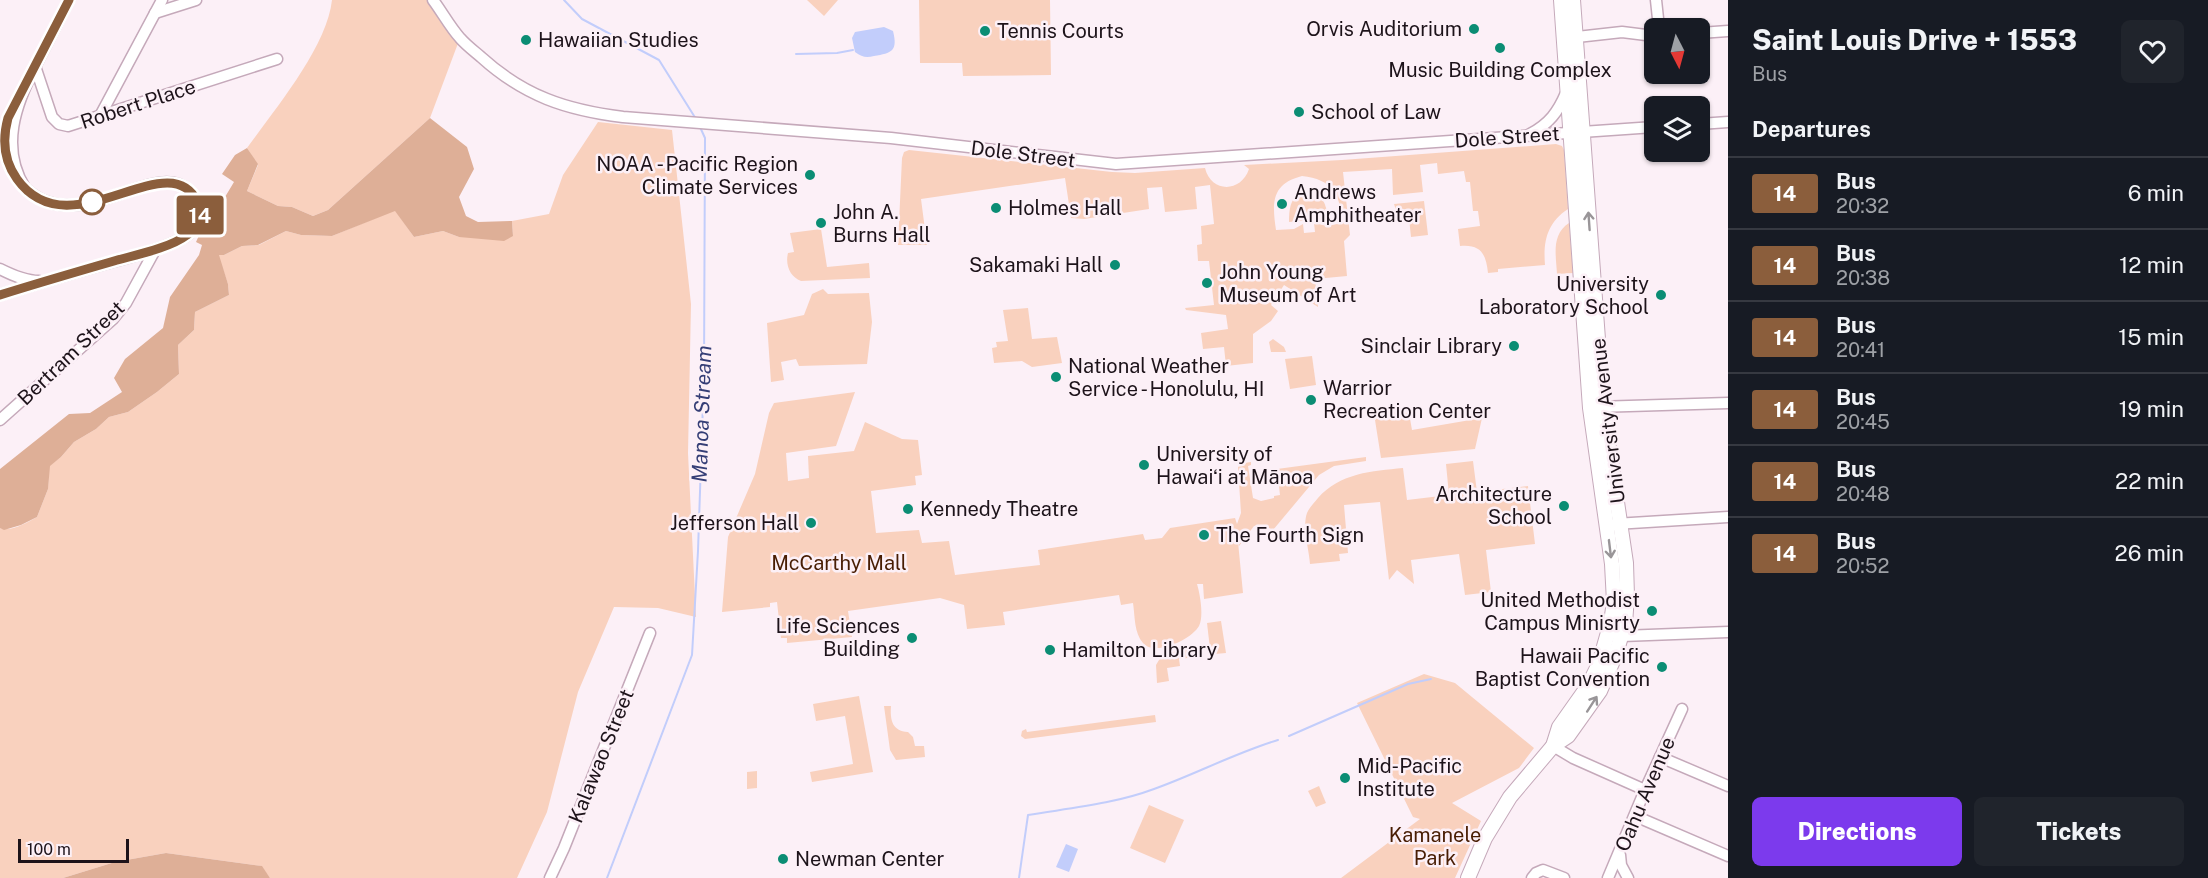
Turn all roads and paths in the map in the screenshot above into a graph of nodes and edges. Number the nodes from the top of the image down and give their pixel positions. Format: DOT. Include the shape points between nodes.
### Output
graph roads {
  1 [pos="69,0"];
  2 [pos="162,0"];
  3 [pos="196,0"];
  4 [pos="433,0"];
  5 [pos="1561,0"];
  6 [pos="1573,0"];
  7 [pos="1656,0"];
  8 [pos="155,13"];
  9 [pos="1658,18"];
  10 [pos="1728,31"];
  11 [pos="1710,32"];
  12 [pos="1644,35"];
  13 [pos="1569,37"];
  14 [pos="277,59"];
  15 [pos="35,66"];
  16 [pos="1566,93"];
  17 [pos="100,116"];
  18 [pos="1728,122"];
  19 [pos="1710,123"];
  20 [pos="1644,128"];
  21 [pos="1576,133"];
  22 [pos="1528,135"];
  23 [pos="155,250"];
  24 [pos="0,269"];
  25 [pos="48,280"];
  26 [pos="0,295"];
  27 [pos="1728,403"];
  28 [pos="1596,407"];
  29 [pos="0,420"];
  30 [pos="1728,517"];
  31 [pos="1613,525"];
  32 [pos="1728,632"];
  33 [pos="650,633"];
  34 [pos="1615,634"];
  35 [pos="1682,709"];
  36 [pos="1553,746"];
  37 [pos="1660,757"];
  38 [pos="1728,786"];
  39 [pos="1645,790"];
  40 [pos="1635,816"];
  41 [pos="1621,852"];
  42 [pos="1728,855"];
  43 [pos="550,878"];
  44 [pos="1468,878"];
  45 [pos="1532,878"];
  46 [pos="1564,878"];
  47 [pos="1608,878"];
  48 [pos="1628,878"];
  1 -- 15 [label="street"];
  2 -- 8 [label="street"];
  3 -- 8 [label="street"];
  4 -- 22 [label="street, Dole Street" via="460,38 499,73 557,104 594,113 891,138 1116,164"];
  5 -- 13 [label="main road, University Avenue"];
  6 -- 13 [label="main road, University Avenue"];
  7 -- 9 [label="street"];
  8 -- 17 [label="street"];
  10 -- 11 [label="street"];
  12 -- 13 [label="street" via="1622,32"];
  13 -- 16 [label="main road, University Avenue"];
  13 -- 21 [label="main road, University Avenue"];
  14 -- 17 [label="street, Robert Place"];
  15 -- 17 [label="street, Robert Place" via="57,123 68,126"];
  15 -- 23 [label="street" via="5,128 4,147 14,175 34,196 62,206 82,205 166,182 183,186 197,202 197,223 184,237"];
  16 -- 21 [label="main road, University Avenue"];
  16 -- 22 [label="street" via="1550,121"];
  18 -- 19 [label="street"];
  20 -- 21 [label="street, Dole Street"];
  21 -- 22 [label="street, Dole Street"];
  21 -- 28 [label="main road, University Avenue"];
  23 -- 25 [label="street"];
  23 -- 29 [label="street, Bertram Street" via="113,319"];
  24 -- 25 [label="street" via="33,281"];
  25 -- 26 [label="street"];
  27 -- 28 [label="street"];
  28 -- 31 [label="main road, University Avenue"];
  30 -- 31 [label="street"];
  31 -- 34 [label="main road, University Avenue"];
  32 -- 34 [label="street"];
  33 -- 43 [label="street, Kalawao Street"];
  34 -- 36 [label="main road, University Avenue" via="1588,686 1559,727"];
  35 -- 37 [label="street, Oahu Avenue"];
  36 -- 39 [label="street"];
  36 -- 44 [label="main road, University Avenue" via="1496,818"];
  37 -- 38 [label="street"];
  37 -- 39 [label="street, Oahu Avenue"];
  39 -- 40 [label="street, Oahu Avenue"];
  40 -- 41 [label="street, Oahu Avenue"];
  40 -- 42 [label="street"];
  41 -- 47 [label="street, Oahu Avenue"];
  41 -- 48 [label="street" via="1621,865"];
  45 -- 46 [label="street" via="1545,870"];
}
